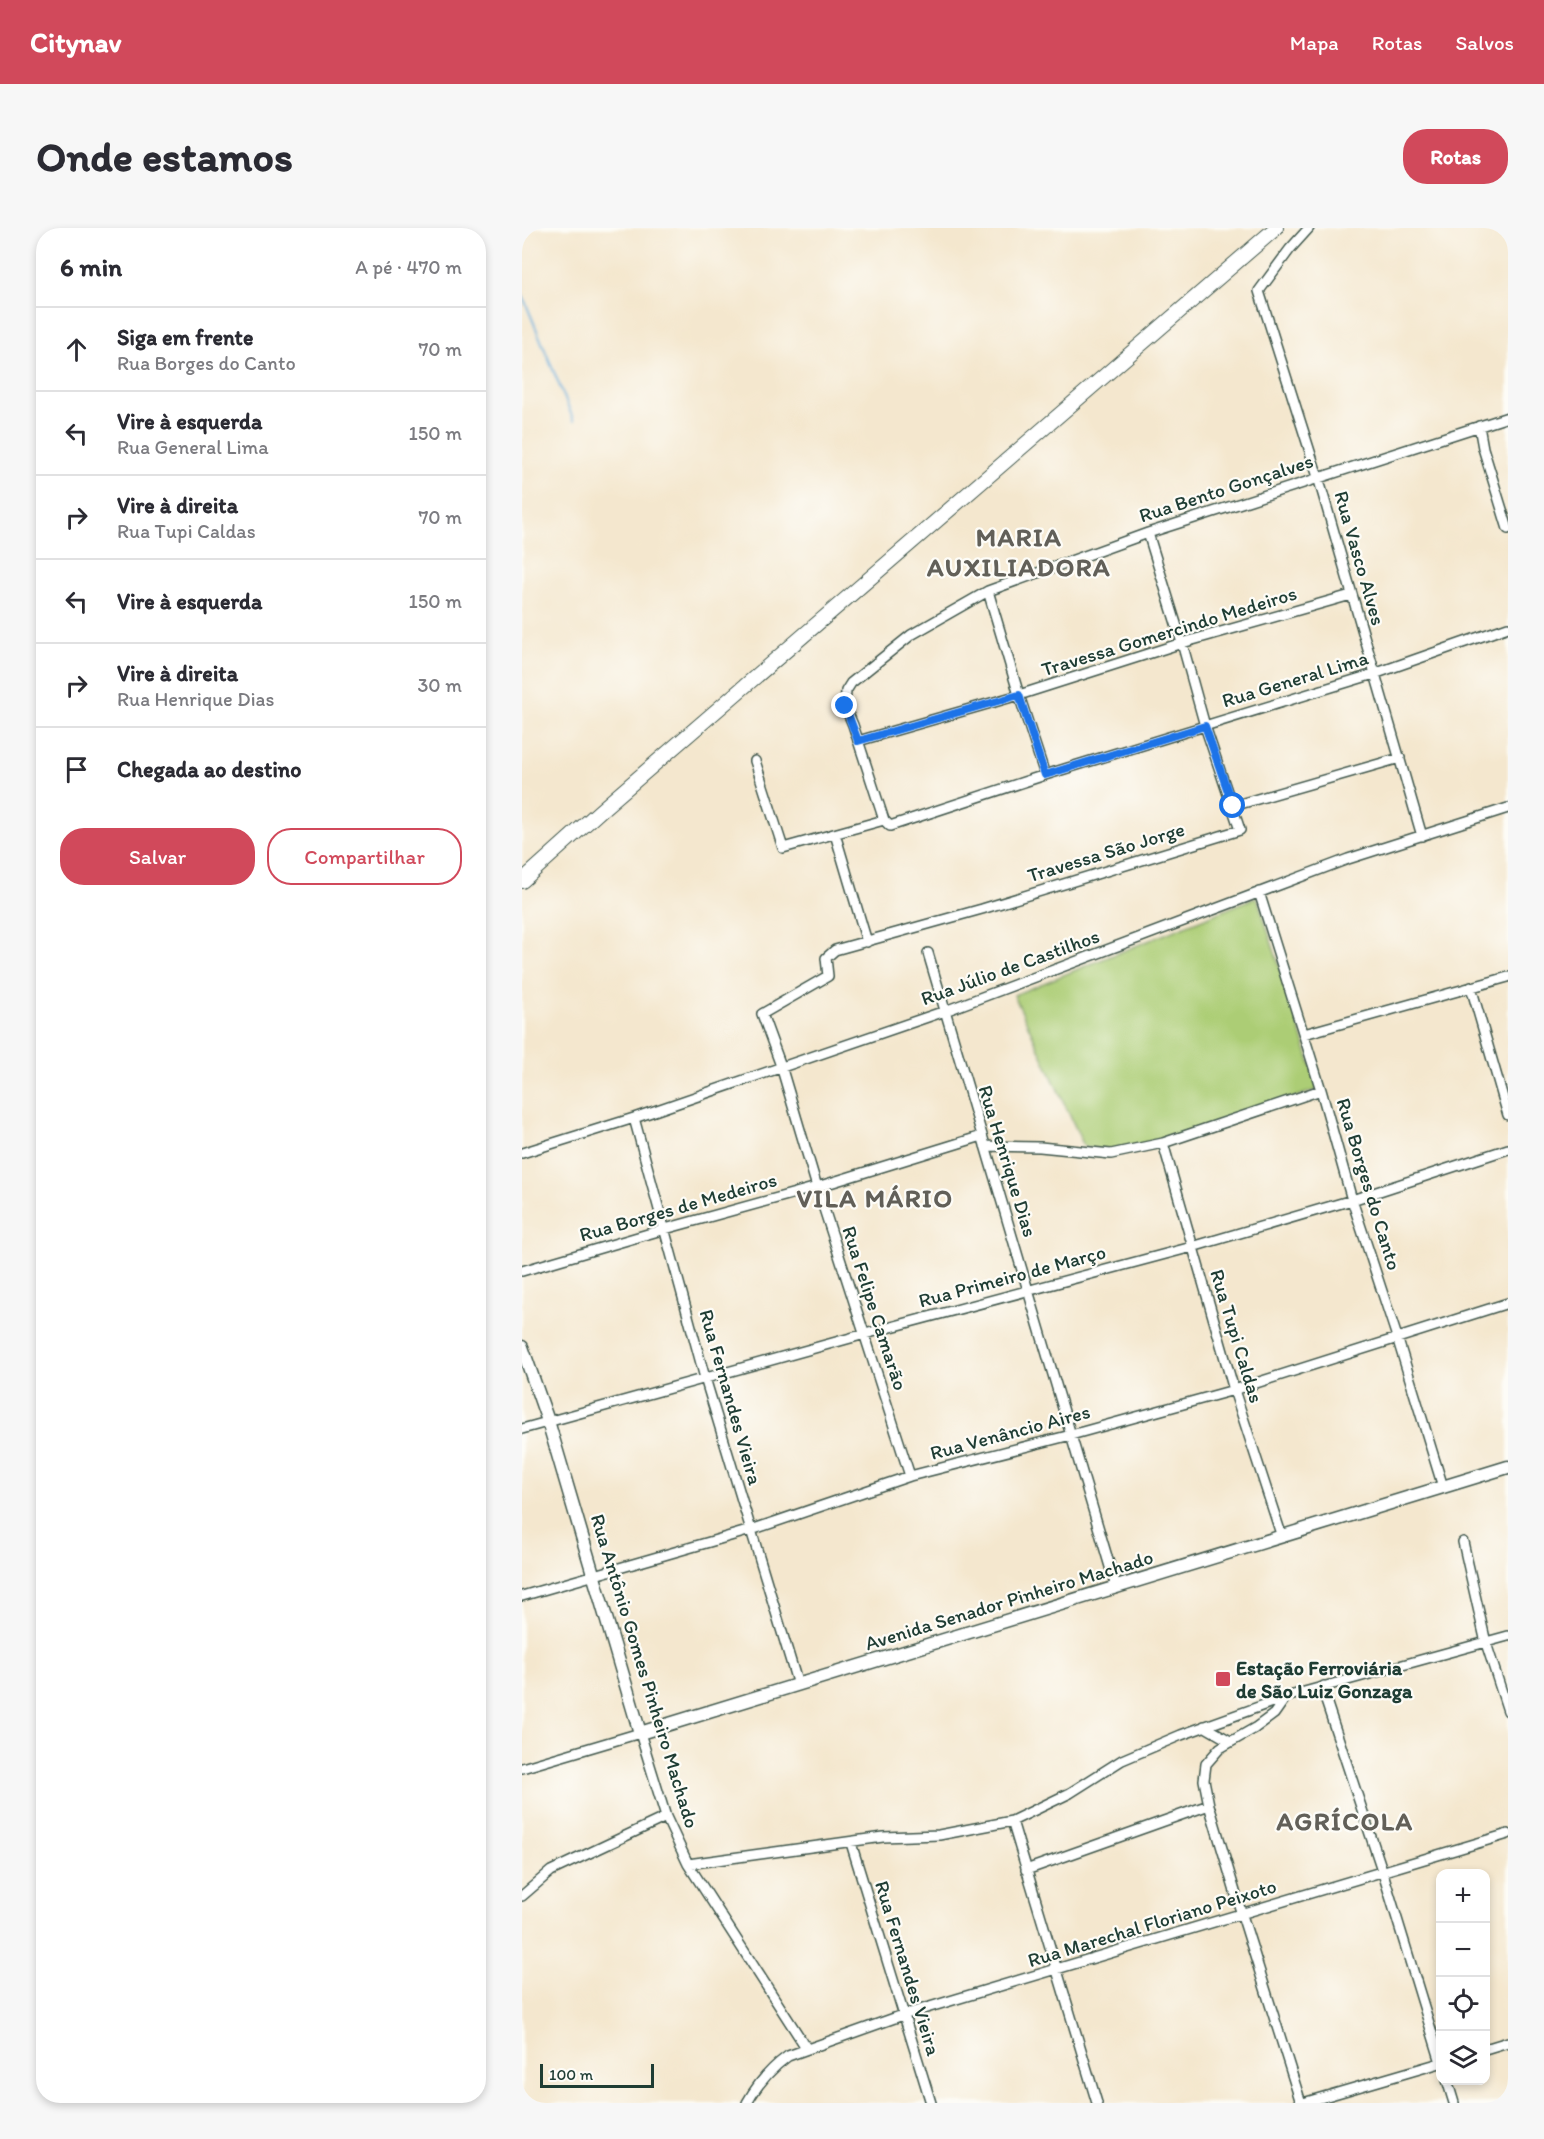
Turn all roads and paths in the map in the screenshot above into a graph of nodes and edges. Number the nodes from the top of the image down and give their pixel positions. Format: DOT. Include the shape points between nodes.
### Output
graph roads {
  1 [pos="1276,228"];
  2 [pos="1309,228"];
  3 [pos="1508,417"];
  4 [pos="1479,426"];
  5 [pos="1318,477"];
  6 [pos="1508,529"];
  7 [pos="1148,533"];
  8 [pos="988,591"];
  9 [pos="1351,595"];
  10 [pos="1508,627"];
  11 [pos="1182,643"];
  12 [pos="1374,674"];
  13 [pos="1019,695"];
  14 [pos="1205,726"];
  15 [pos="858,741"];
  16 [pos="1400,758"];
  17 [pos="755,761"];
  18 [pos="1045,775"];
  19 [pos="1233,806"];
  20 [pos="1508,808"];
  21 [pos="884,820"];
  22 [pos="835,834"];
  23 [pos="1422,836"];
  24 [pos="522,881"];
  25 [pos="1259,892"];
  26 [pos="867,942"];
  27 [pos="928,952"];
  28 [pos="1508,976"];
  29 [pos="1471,987"];
  30 [pos="945,1011"];
  31 [pos="762,1014"];
  32 [pos="1304,1034"];
  33 [pos="781,1066"];
  34 [pos="1322,1090"];
  35 [pos="1508,1115"];
  36 [pos="634,1118"];
  37 [pos="982,1136"];
  38 [pos="1163,1143"];
  39 [pos="985,1146"];
  40 [pos="1508,1149"];
  41 [pos="522,1154"];
  42 [pos="817,1187"];
  43 [pos="1352,1200"];
  44 [pos="665,1229"];
  45 [pos="1192,1247"];
  46 [pos="522,1271"];
  47 [pos="1028,1290"];
  48 [pos="1508,1303"];
  49 [pos="865,1334"];
  50 [pos="1398,1337"];
  51 [pos="522,1347"];
  52 [pos="705,1378"];
  53 [pos="1234,1390"];
  54 [pos="548,1421"];
  55 [pos="522,1429"];
  56 [pos="1071,1435"];
  57 [pos="1508,1467"];
  58 [pos="910,1476"];
  59 [pos="1443,1487"];
  60 [pos="751,1530"];
  61 [pos="1282,1538"];
  62 [pos="1463,1542"];
  63 [pos="592,1574"];
  64 [pos="1116,1587"];
  65 [pos="522,1596"];
  66 [pos="1508,1636"];
  67 [pos="1486,1643"];
  68 [pos="798,1685"];
  69 [pos="1324,1686"];
  70 [pos="1286,1697"];
  71 [pos="1508,1712"];
  72 [pos="1204,1726"];
  73 [pos="640,1733"];
  74 [pos="1230,1741"];
  75 [pos="522,1768"];
  76 [pos="1209,1805"];
  77 [pos="666,1817"];
  78 [pos="1012,1821"];
  79 [pos="1508,1834"];
  80 [pos="851,1843"];
  81 [pos="688,1864"];
  82 [pos="1026,1870"];
  83 [pos="1383,1873"];
  84 [pos="522,1896"];
  85 [pos="1242,1914"];
  86 [pos="1056,1971"];
  87 [pos="903,2015"];
  88 [pos="1508,2042"];
  89 [pos="1490,2047"];
  90 [pos="1436,2048"];
  91 [pos="807,2049"];
  92 [pos="1436,2062"];
  93 [pos="1449,2085"];
  94 [pos="747,2103"];
  95 [pos="931,2103"];
  96 [pos="1097,2103"];
  97 [pos="1302,2103"];
  98 [pos="1454,2103"];
  1 -- 24 [label="highway"];
  2 -- 5 [label="street, Rua Vasco Alves" via="1259,291"];
  3 -- 4 [label="street, Rua Bento Gonçalves"];
  4 -- 5 [label="street, Rua Bento Gonçalves"];
  4 -- 6 [label="street"];
  5 -- 7 [label="street, Rua Bento Gonçalves"];
  5 -- 9 [label="street, Rua Vasco Alves"];
  7 -- 8 [label="street, Rua Bento Gonçalves"];
  7 -- 11 [label="street"];
  8 -- 13 [label="street"];
  8 -- 15 [label="street, Rua Bento Gonçalves" via="911,635 851,683 845,706"];
  9 -- 11 [label="street, Travessa Gomercindo Medeiros"];
  9 -- 12 [label="street, Rua Vasco Alves"];
  10 -- 12 [label="street, Rua General Lima"];
  11 -- 13 [label="street, Travessa Gomercindo Medeiros"];
  11 -- 14 [label="street"];
  12 -- 14 [label="street, Rua General Lima"];
  12 -- 16 [label="street, Rua Vasco Alves"];
  13 -- 15 [label="street, Travessa Gomercindo Medeiros"];
  13 -- 18 [label="street"];
  14 -- 18 [label="street, Rua General Lima"];
  14 -- 19 [label="street"];
  15 -- 21 [label="street"];
  16 -- 19 [label="street"];
  16 -- 23 [label="street, Rua Vasco Alves"];
  17 -- 22 [label="street, Rua General Lima" via="783,848"];
  18 -- 21 [label="street, Rua General Lima" via="890,826"];
  19 -- 26 [label="street, Travessa São Jorge" via="1240,830"];
  20 -- 23 [label="street, Rua Júlio de Castilhos"];
  21 -- 22 [label="street, Rua General Lima"];
  22 -- 26 [label="street"];
  23 -- 25 [label="street, Rua Júlio de Castilhos"];
  25 -- 30 [label="street, Rua Júlio de Castilhos"];
  25 -- 32 [label="street, Rua Borges do Canto"];
  26 -- 31 [label="street, Travessa São Jorge" via="835,950 826,958 828,976"];
  27 -- 30 [label="street, Rua Henrique Dias"];
  28 -- 29 [label="street"];
  29 -- 32 [label="street"];
  29 -- 35 [label="street"];
  30 -- 33 [label="street, Rua Júlio de Castilhos"];
  30 -- 37 [label="street, Rua Henrique Dias"];
  31 -- 33 [label="street, Rua Felipe Camarão"];
  32 -- 34 [label="street, Rua Borges do Canto"];
  33 -- 36 [label="street, Rua Júlio de Castilhos"];
  33 -- 42 [label="street, Rua Felipe Camarão"];
  34 -- 38 [label="street"];
  34 -- 43 [label="street, Rua Borges do Canto"];
  36 -- 41 [label="street, Rua Júlio de Castilhos"];
  36 -- 44 [label="street, Rua Fernandes Vieira"];
  37 -- 39 [label="street, Rua Henrique Dias"];
  37 -- 42 [label="street, Rua Borges de Medeiros"];
  38 -- 39 [label="street" via="1111,1154"];
  38 -- 45 [label="street, Rua Tupi Caldas"];
  39 -- 47 [label="street, Rua Henrique Dias"];
  40 -- 43 [label="street, Rua Primeiro de Março"];
  42 -- 44 [label="street, Rua Borges de Medeiros"];
  42 -- 49 [label="street, Rua Felipe Camarão"];
  43 -- 45 [label="street, Rua Primeiro de Março"];
  43 -- 50 [label="street, Rua Borges do Canto"];
  44 -- 46 [label="street, Rua Borges de Medeiros"];
  44 -- 52 [label="street, Rua Fernandes Vieira"];
  45 -- 47 [label="street, Rua Primeiro de Março"];
  45 -- 53 [label="street, Rua Tupi Caldas"];
  47 -- 49 [label="street, Rua Primeiro de Março"];
  47 -- 56 [label="street, Rua Henrique Dias"];
  48 -- 50 [label="street, Rua Venâncio Aires"];
  49 -- 52 [label="street, Rua Primeiro de Março"];
  49 -- 58 [label="street, Rua Felipe Camarão"];
  50 -- 53 [label="street, Rua Venâncio Aires"];
  50 -- 59 [label="street, Rua Borges do Canto"];
  51 -- 54 [label="main road, Rua Antônio Gomes Pinheiro Machado"];
  52 -- 54 [label="street, Rua Primeiro de Março"];
  52 -- 60 [label="street, Rua Fernandes Vieira"];
  53 -- 56 [label="street, Rua Venâncio Aires"];
  53 -- 61 [label="street, Rua Tupi Caldas"];
  54 -- 55 [label="street, Rua Primeiro de Março"];
  54 -- 63 [label="main road, Rua Antônio Gomes Pinheiro Machado"];
  56 -- 58 [label="street, Rua Venâncio Aires"];
  56 -- 64 [label="street, Rua Henrique Dias"];
  57 -- 59 [label="main road, Avenida Senador Pinheiro Machado"];
  58 -- 60 [label="street, Rua Venâncio Aires"];
  59 -- 61 [label="main road, Avenida Senador Pinheiro Machado"];
  60 -- 63 [label="street, Rua Venâncio Aires"];
  60 -- 68 [label="street, Rua Fernandes Vieira"];
  61 -- 64 [label="main road, Avenida Senador Pinheiro Machado"];
  62 -- 67 [label="street"];
  63 -- 65 [label="street, Rua Venâncio Aires"];
  63 -- 73 [label="main road, Rua Antônio Gomes Pinheiro Machado"];
  64 -- 68 [label="main road, Avenida Senador Pinheiro Machado"];
  66 -- 67 [label="street"];
  67 -- 69 [label="street"];
  67 -- 71 [label="street"];
  68 -- 73 [label="main road, Avenida Senador Pinheiro Machado"];
  69 -- 70 [label="street"];
  69 -- 83 [label="street"];
  70 -- 72 [label="street"];
  70 -- 74 [label="street" via="1274,1714"];
  72 -- 74 [label="street"];
  72 -- 78 [label="street" via="1122,1760 1070,1793"];
  73 -- 75 [label="street, Avenida Senador Pinheiro Machado"];
  73 -- 77 [label="street, Rua Antônio Gomes Pinheiro Machado"];
  74 -- 76 [label="street" via="1206,1764 1204,1780"];
  76 -- 82 [label="street"];
  76 -- 85 [label="street"];
  77 -- 81 [label="street, Rua Antônio Gomes Pinheiro Machado"];
  77 -- 84 [label="street" via="551,1871"];
  78 -- 80 [label="street" via="939,1835 883,1837"];
  78 -- 82 [label="street"];
  79 -- 83 [label="street, Rua Marechal Floriano Peixoto"];
  80 -- 81 [label="street"];
  80 -- 87 [label="street, Rua Fernandes Vieira"];
  81 -- 91 [label="street, Rua Antônio Gomes Pinheiro Machado"];
  82 -- 86 [label="street"];
  83 -- 85 [label="street, Rua Marechal Floriano Peixoto"];
  83 -- 90 [label="street"];
  85 -- 86 [label="street, Rua Marechal Floriano Peixoto"];
  85 -- 97 [label="street"];
  86 -- 87 [label="street, Rua Marechal Floriano Peixoto"];
  86 -- 96 [label="street"];
  87 -- 91 [label="street, Rua Marechal Floriano Peixoto"];
  87 -- 95 [label="street, Rua Fernandes Vieira"];
  88 -- 89 [label="street"];
  91 -- 94 [label="street, Rua Marechal Floriano Peixoto" via="772,2068"];
  92 -- 97 [label="street"];
  93 -- 98 [label="street"];
}
